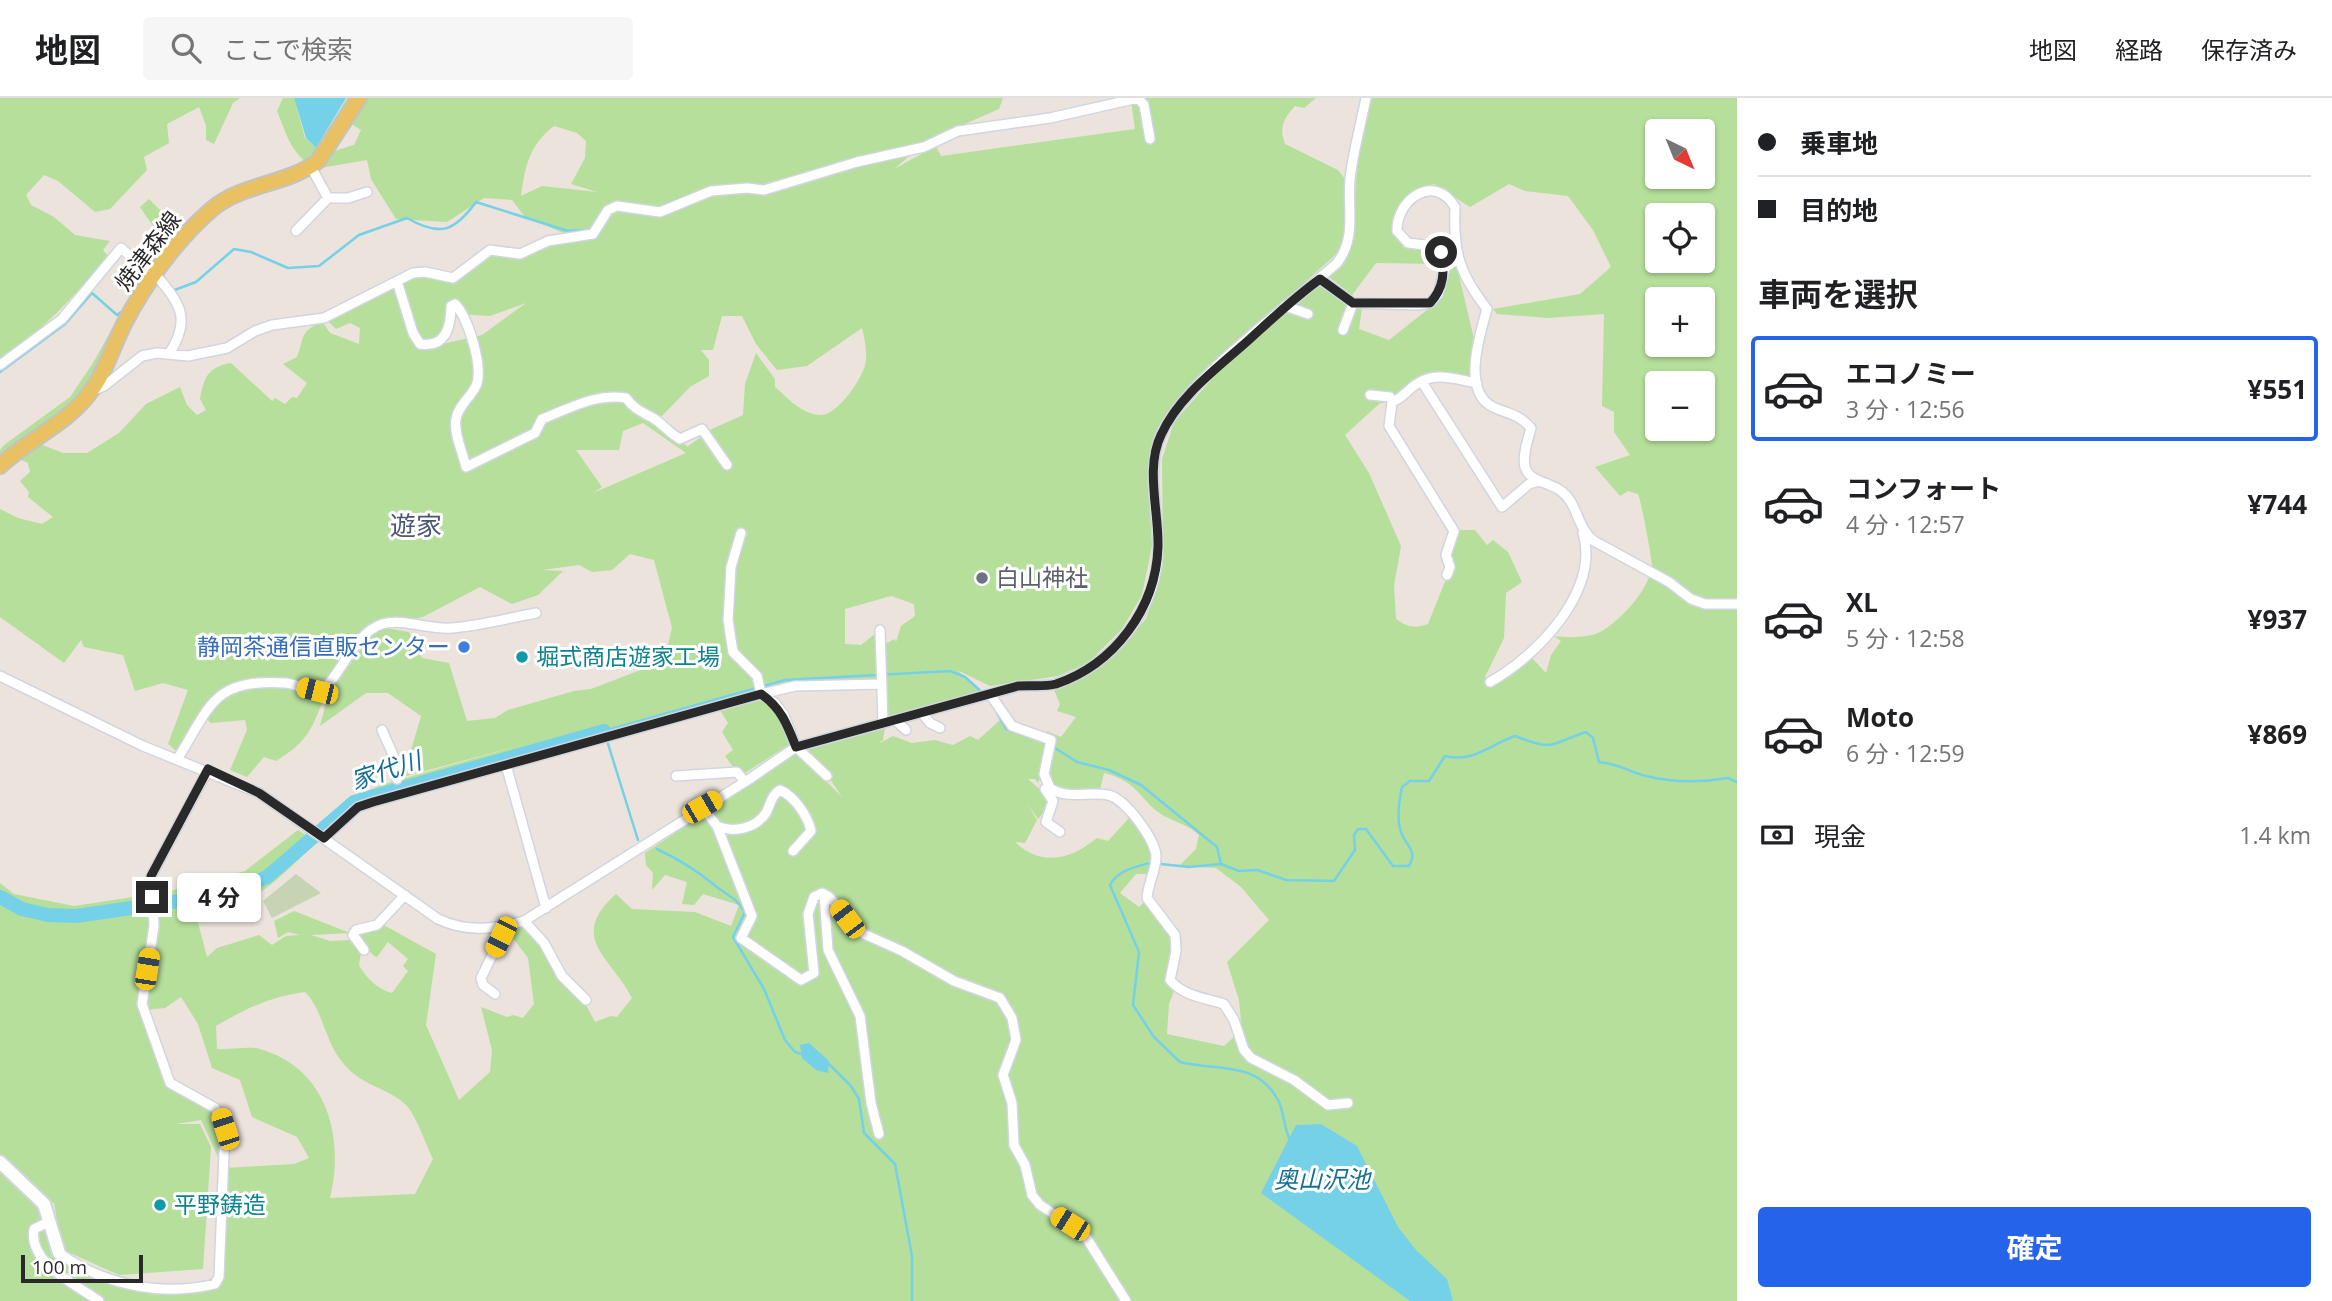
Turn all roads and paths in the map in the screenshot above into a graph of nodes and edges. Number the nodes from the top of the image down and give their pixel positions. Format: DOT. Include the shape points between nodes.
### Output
graph roads {
  1 [pos="359,98"];
  2 [pos="1366,98"];
  3 [pos="1150,139"];
  4 [pos="311,167"];
  5 [pos="368,192"];
  6 [pos="328,198"];
  7 [pos="296,231"];
  8 [pos="154,275"];
  9 [pos="1320,279"];
  10 [pos="397,281"];
  11 [pos="1353,303"];
  12 [pos="1285,306"];
  13 [pos="1308,314"];
  14 [pos="1343,330"];
  15 [pos="169,354"];
  16 [pos="0,365"];
  17 [pos="1422,382"];
  18 [pos="1477,383"];
  19 [pos="92,391"];
  20 [pos="1370,395"];
  21 [pos="1392,402"];
  22 [pos="727,465"];
  23 [pos="0,466"];
  24 [pos="1541,481"];
  25 [pos="741,533"];
  26 [pos="1583,533"];
  27 [pos="1447,575"];
  28 [pos="1737,604"];
  29 [pos="536,613"];
  30 [pos="880,630"];
  31 [pos="3,678"];
  32 [pos="882,679"];
  33 [pos="1490,682"];
  34 [pos="0,689"];
  35 [pos="760,689"];
  36 [pos="986,695"];
  37 [pos="922,713"];
  38 [pos="895,720"];
  39 [pos="883,723"];
  40 [pos="940,728"];
  41 [pos="382,730"];
  42 [pos="906,730"];
  43 [pos="796,747"];
  44 [pos="178,758"];
  45 [pos="506,765"];
  46 [pos="208,769"];
  47 [pos="1044,774"];
  48 [pos="676,776"];
  49 [pos="827,776"];
  50 [pos="397,779"];
  51 [pos="745,782"];
  52 [pos="702,807"];
  53 [pos="717,826"];
  54 [pos="1060,832"];
  55 [pos="324,838"];
  56 [pos="793,852"];
  57 [pos="824,894"];
  58 [pos="405,895"];
  59 [pos="546,908"];
  60 [pos="524,921"];
  61 [pos="507,925"];
  62 [pos="364,950"];
  63 [pos="495,995"];
  64 [pos="586,1000"];
  65 [pos="1348,1103"];
  66 [pos="879,1134"];
  67 [pos="0,1162"];
  68 [pos="50,1221"];
  69 [pos="60,1253"];
  70 [pos="99,1301"];
  71 [pos="1126,1301"];
  1 -- 4 [label="main road, 焼津森線"];
  2 -- 9 [label="street" via="1350,179 1350,235 1342,256"];
  3 -- 10 [label="street" via="1139,98 1050,118 992,124 764,190 711,191 660,212 617,206 608,210 593,234 548,241 520,254 485,251 453,278 425,272"];
  4 -- 6 [label="street"];
  4 -- 8 [label="main road, 焼津森線" via="230,196 213,208"];
  5 -- 6 [label="street"];
  6 -- 7 [label="street"];
  8 -- 15 [label="street" via="172,294 183,324"];
  8 -- 16 [label="street" via="121,247 62,319"];
  8 -- 19 [label="main road, 焼津森線"];
  9 -- 11 [label="street"];
  9 -- 12 [label="street"];
  10 -- 15 [label="street" via="324,318 272,325 210,353"];
  10 -- 22 [label="street" via="420,344 441,341 455,304 477,350 480,374 455,422 466,467 535,433 542,419 592,398 609,396 626,398 637,412 680,439 702,429"];
  11 -- 14 [label="street"];
  11 -- 18 [label="street" via="1418,305 1430,303 1438,294 1445,268 1441,252 1433,246 1408,243 1397,231 1397,222 1415,195 1428,188 1443,192 1455,207 1453,240 1462,269 1487,309 1478,339"];
  12 -- 13 [label="street"];
  12 -- 36 [label="street" via="1185,400 1160,437 1155,457 1156,568 1147,600 1132,627 1094,663 1062,681"];
  15 -- 19 [label="street" via="142,356"];
  17 -- 18 [label="street" via="1439,375"];
  17 -- 21 [label="street"];
  17 -- 24 [label="street" via="1503,507 1529,484"];
  18 -- 24 [label="street" via="1492,406 1515,413 1531,428 1525,467 1531,477"];
  19 -- 23 [label="main road, 焼津森線"];
  20 -- 21 [label="street" via="1385,394"];
  21 -- 27 [label="street" via="1389,426 1454,531 1446,555"];
  24 -- 26 [label="street" via="1571,502"];
  25 -- 35 [label="street" via="732,567 730,643"];
  26 -- 28 [label="street" via="1691,599"];
  26 -- 33 [label="street" via="1587,546 1583,569 1566,611 1529,657"];
  29 -- 44 [label="street" via="450,628 383,624 363,635 333,680 317,691 286,683 224,691 214,698"];
  30 -- 32 [label="street"];
  31 -- 34 [label="street"];
  31 -- 44 [label="street" via="143,746"];
  32 -- 35 [label="street"];
  32 -- 39 [label="street"];
  35 -- 43 [label="street" via="783,715"];
  35 -- 45 [label="street"];
  36 -- 37 [label="street"];
  36 -- 47 [label="street" via="1012,726 1046,736 1051,747"];
  37 -- 38 [label="street"];
  37 -- 40 [label="street"];
  38 -- 39 [label="street"];
  38 -- 42 [label="street"];
  39 -- 43 [label="street"];
  41 -- 50 [label="street" via="394,757"];
  43 -- 49 [label="street"];
  43 -- 51 [label="street"];
  44 -- 46 [label="street"];
  45 -- 55 [label="street" via="358,807"];
  45 -- 59 [label="street"];
  46 -- 55 [label="street" via="259,793"];
  46 -- 69 [label="street" via="151,876 154,914 143,994 144,1010 170,1083 215,1108 225,1129 219,1277 215,1284 202,1287 137,1288"];
  47 -- 54 [label="street" via="1042,785 1053,801 1046,822"];
  47 -- 65 [label="street" via="1056,792 1119,799 1154,845 1156,864 1147,898 1175,935 1170,980 1175,987 1224,1004 1251,1058 1294,1080 1328,1105"];
  48 -- 51 [label="street" via="737,772"];
  51 -- 52 [label="street"];
  52 -- 53 [label="street"];
  52 -- 59 [label="street"];
  53 -- 56 [label="street" via="736,831 760,820 780,790 789,794 811,831"];
  53 -- 57 [label="street" via="752,916 741,938 801,980 814,973 808,915 814,897"];
  55 -- 58 [label="street"];
  57 -- 66 [label="street" via="828,950 860,1016"];
  57 -- 71 [label="street" via="864,934 954,981 1000,998 1012,1018 1016,1040 1003,1075 1012,1103 1014,1145 1025,1165 1032,1195 1095,1246"];
  58 -- 61 [label="street" via="454,926 486,929"];
  58 -- 62 [label="street" via="377,925 356,930 353,935"];
  59 -- 60 [label="street"];
  60 -- 61 [label="street"];
  60 -- 64 [label="street" via="544,943 562,976"];
  61 -- 63 [label="street" via="481,978"];
  67 -- 68 [label="street" via="44,1205"];
  68 -- 69 [label="street"];
  68 -- 70 [label="street" via="34,1229 37,1255"];
}
